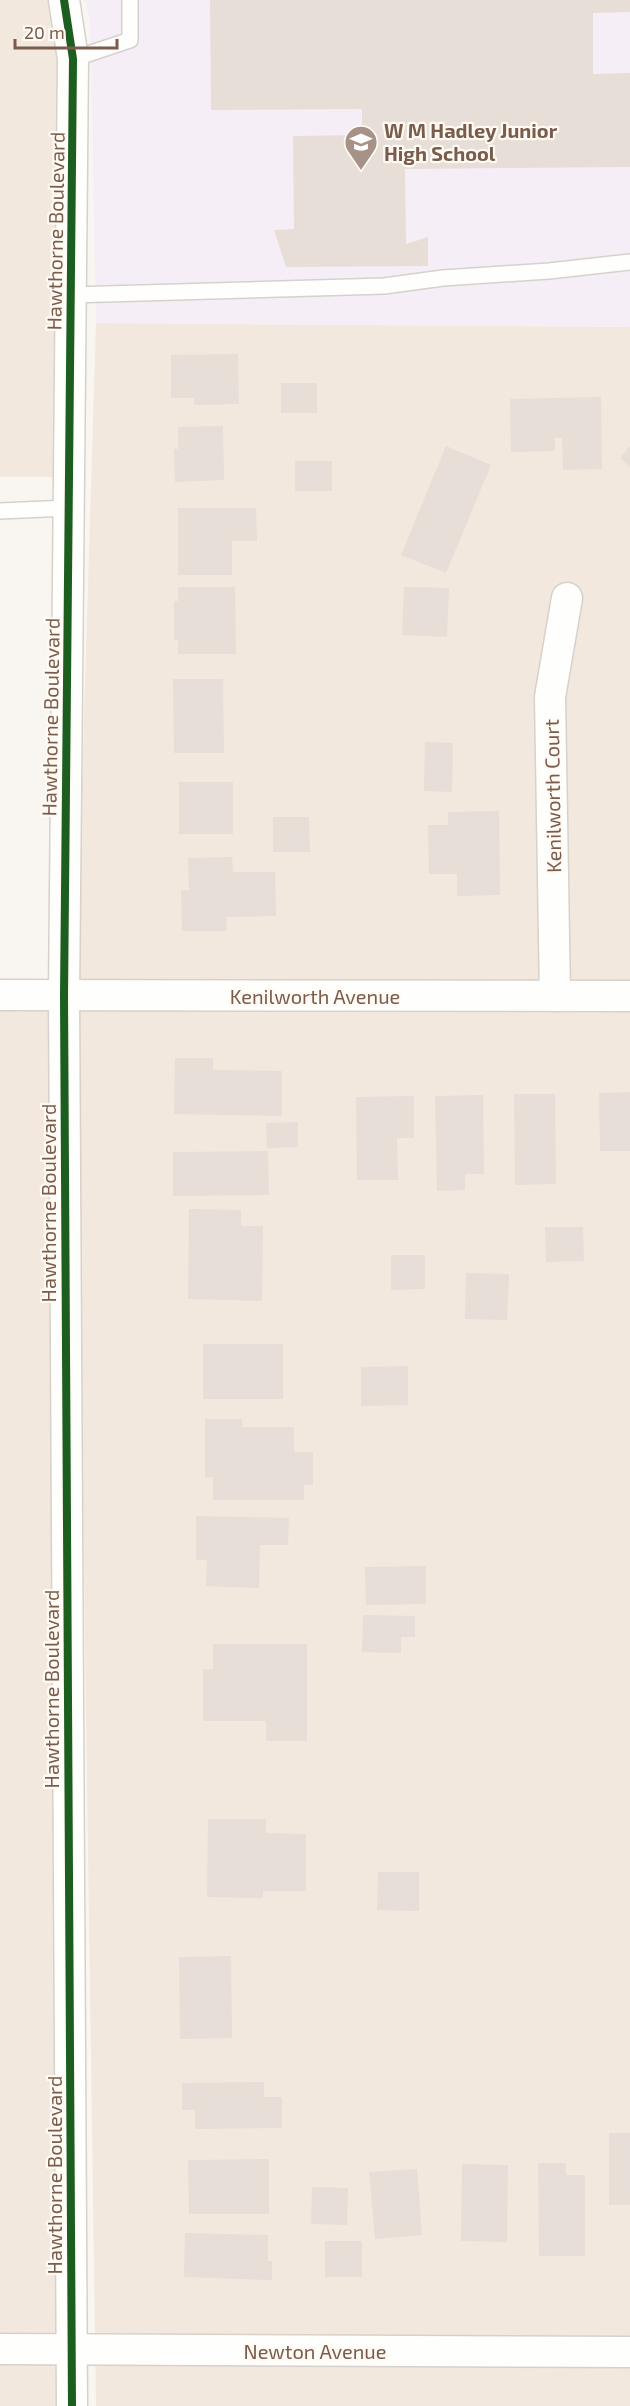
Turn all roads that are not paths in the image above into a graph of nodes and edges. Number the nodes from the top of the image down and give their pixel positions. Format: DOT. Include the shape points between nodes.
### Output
graph roads {
  1 [pos="63,0"];
  2 [pos="130,0"];
  3 [pos="73,59"];
  4 [pos="630,262"];
  5 [pos="70,296"];
  6 [pos="68,508"];
  7 [pos="0,511"];
  8 [pos="567,598"];
  9 [pos="0,995"];
  10 [pos="64,996"];
  11 [pos="555,996"];
  12 [pos="630,996"];
  13 [pos="71,2348"];
  14 [pos="0,2349"];
  15 [pos="630,2352"];
  16 [pos="72,2406"];
  1 -- 3 [label="street, Hawthorne Boulevard"];
  2 -- 3 [label="lane" via="130,40"];
  3 -- 5 [label="street, Hawthorne Boulevard"];
  4 -- 5 [label="lane" via="384,286"];
  5 -- 6 [label="street, Hawthorne Boulevard"];
  6 -- 7 [label="lane"];
  6 -- 10 [label="street, Hawthorne Boulevard"];
  8 -- 11 [label="street, Kenilworth Court" via="550,696"];
  9 -- 10 [label="street, Kenilworth Avenue"];
  10 -- 11 [label="street, Kenilworth Avenue"];
  10 -- 13 [label="street, Hawthorne Boulevard"];
  11 -- 12 [label="street, Kenilworth Avenue"];
  13 -- 14 [label="street, Newton Avenue"];
  13 -- 15 [label="street, Newton Avenue"];
  13 -- 16 [label="street, Hawthorne Boulevard"];
}
